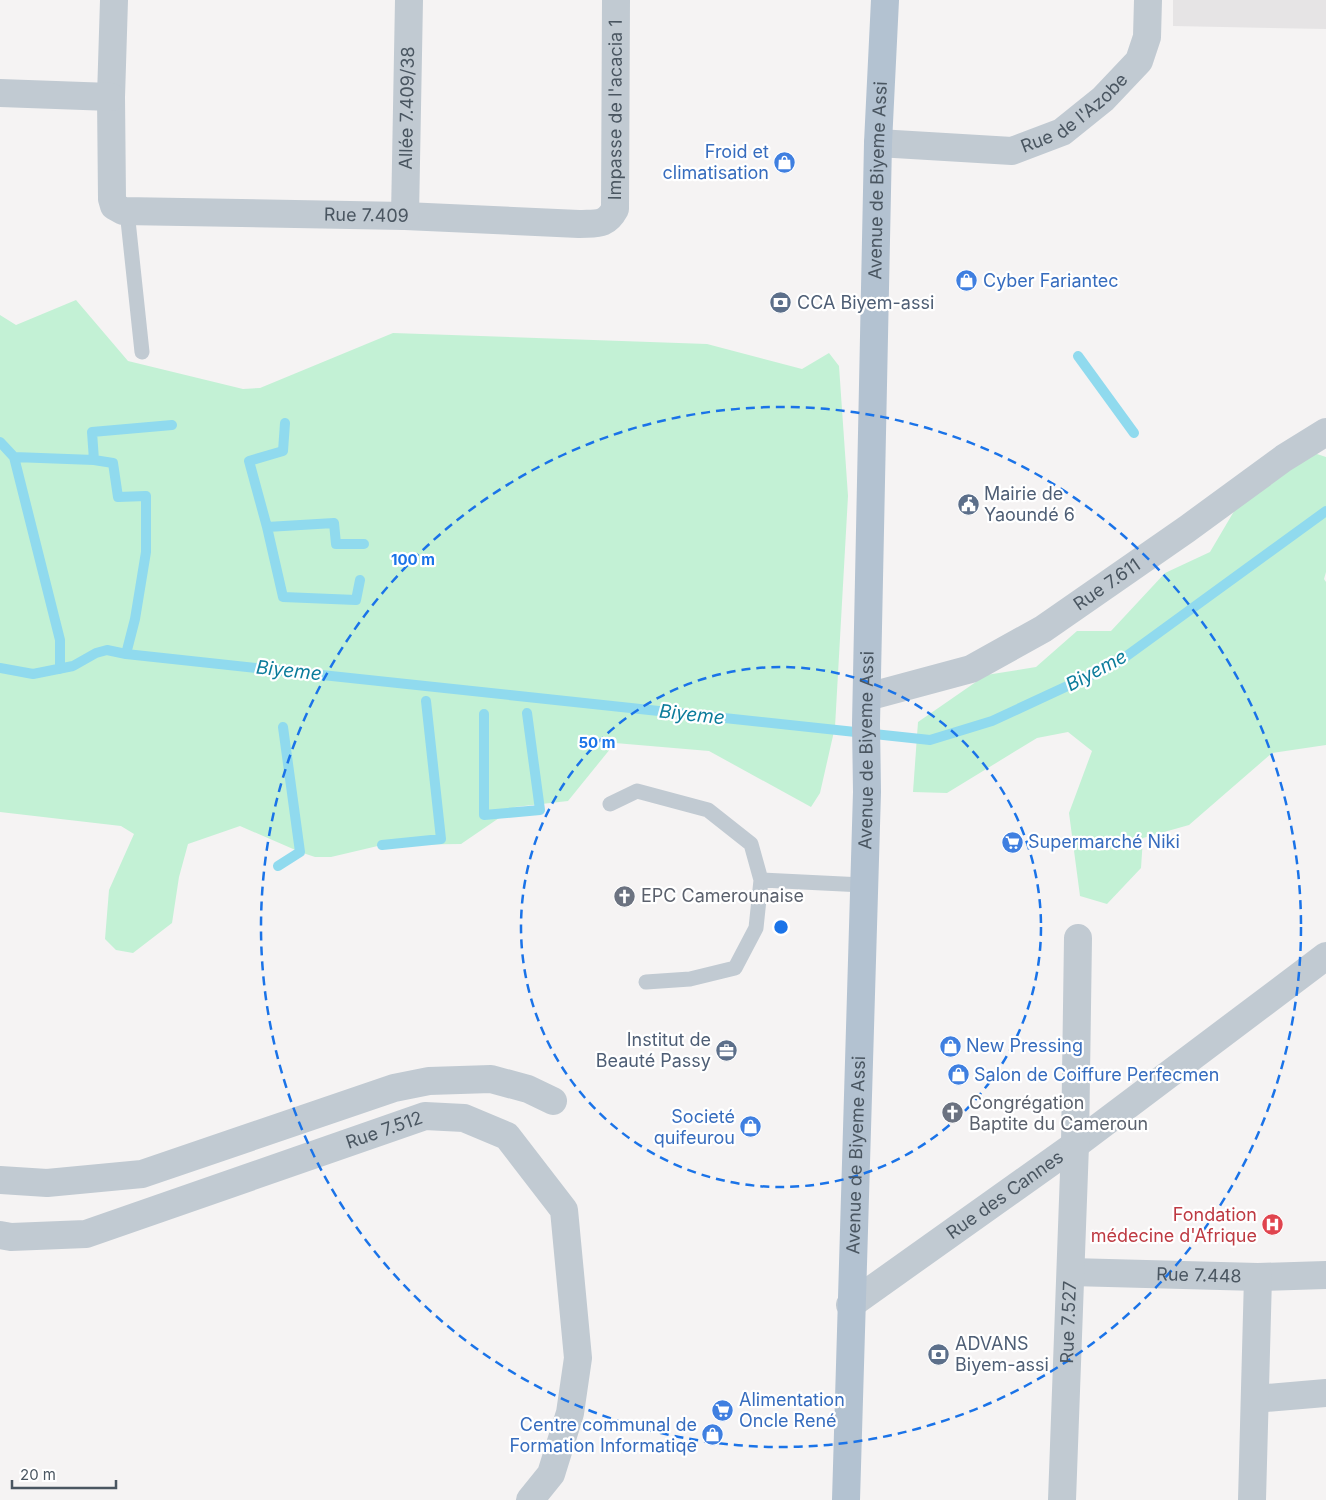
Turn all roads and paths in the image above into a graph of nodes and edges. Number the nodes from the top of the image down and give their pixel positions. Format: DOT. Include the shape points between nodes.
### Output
graph roads {
  1 [pos="114,0"];
  2 [pos="409,0"];
  3 [pos="616,0"];
  4 [pos="885,0"];
  5 [pos="1148,0"];
  6 [pos="0,93"];
  7 [pos="111,97"];
  8 [pos="878,143"];
  9 [pos="125,211"];
  10 [pos="404,216"];
  11 [pos="610,219"];
  12 [pos="142,352"];
  13 [pos="1326,432"];
  14 [pos="867,711"];
  15 [pos="610,804"];
  16 [pos="761,880"];
  17 [pos="863,885"];
  18 [pos="1078,938"];
  19 [pos="1326,956"];
  20 [pos="646,982"];
  21 [pos="553,1101"];
  22 [pos="1075,1145"];
  23 [pos="0,1180"];
  24 [pos="0,1235"];
  25 [pos="1070,1272"];
  26 [pos="1326,1275"];
  27 [pos="1258,1277"];
  28 [pos="850,1304"];
  29 [pos="1326,1393"];
  30 [pos="1255,1399"];
  31 [pos="530,1500"];
  32 [pos="846,1500"];
  33 [pos="1062,1500"];
  34 [pos="1252,1500"];
  1 -- 7 [label="street"];
  2 -- 10 [label="street, Allée 7.409/38"];
  3 -- 11 [label="street, Impasse de l'acacia 1" via="615,209"];
  4 -- 8 [label="main road, Avenue de Biyeme Assi"];
  5 -- 8 [label="street, Rue de l'Azobe" via="1147,37 1139,61 1103,99 1062,132 1012,151"];
  6 -- 7 [label="street"];
  7 -- 9 [label="street" via="112,199 114,206"];
  8 -- 14 [label="main road, Avenue de Biyeme Assi"];
  9 -- 10 [label="street, Rue 7.409"];
  9 -- 12 [label="lane"];
  10 -- 11 [label="street, Rue 7.409" via="579,224"];
  13 -- 14 [label="street, Rue 7.611" via="1284,458 1043,629 971,669"];
  14 -- 17 [label="main road, Avenue de Biyeme Assi"];
  15 -- 16 [label="lane" via="637,791 708,810 751,844"];
  16 -- 17 [label="lane"];
  16 -- 20 [label="lane" via="756,928 735,968 690,979"];
  17 -- 28 [label="main road, Avenue de Biyeme Assi"];
  18 -- 22 [label="street, Rue 7.527"];
  19 -- 22 [label="street, Rue des Cannes"];
  21 -- 23 [label="street, Rue 7.512" via="528,1089 491,1080 429,1081 394,1088 142,1174 47,1183"];
  22 -- 25 [label="street, Rue 7.527"];
  22 -- 28 [label="street, Rue des Cannes"];
  24 -- 31 [label="street, Rue 7.512" via="11,1238 86,1234 425,1116 464,1118 507,1136 564,1210 578,1358 570,1413 551,1474"];
  25 -- 27 [label="street, Rue 7.448"];
  25 -- 33 [label="street, Rue 7.527"];
  26 -- 27 [label="street, Rue 7.448"];
  27 -- 30 [label="street"];
  28 -- 32 [label="main road, Avenue de Biyeme Assi"];
  29 -- 30 [label="street"];
  30 -- 34 [label="street"];
}
